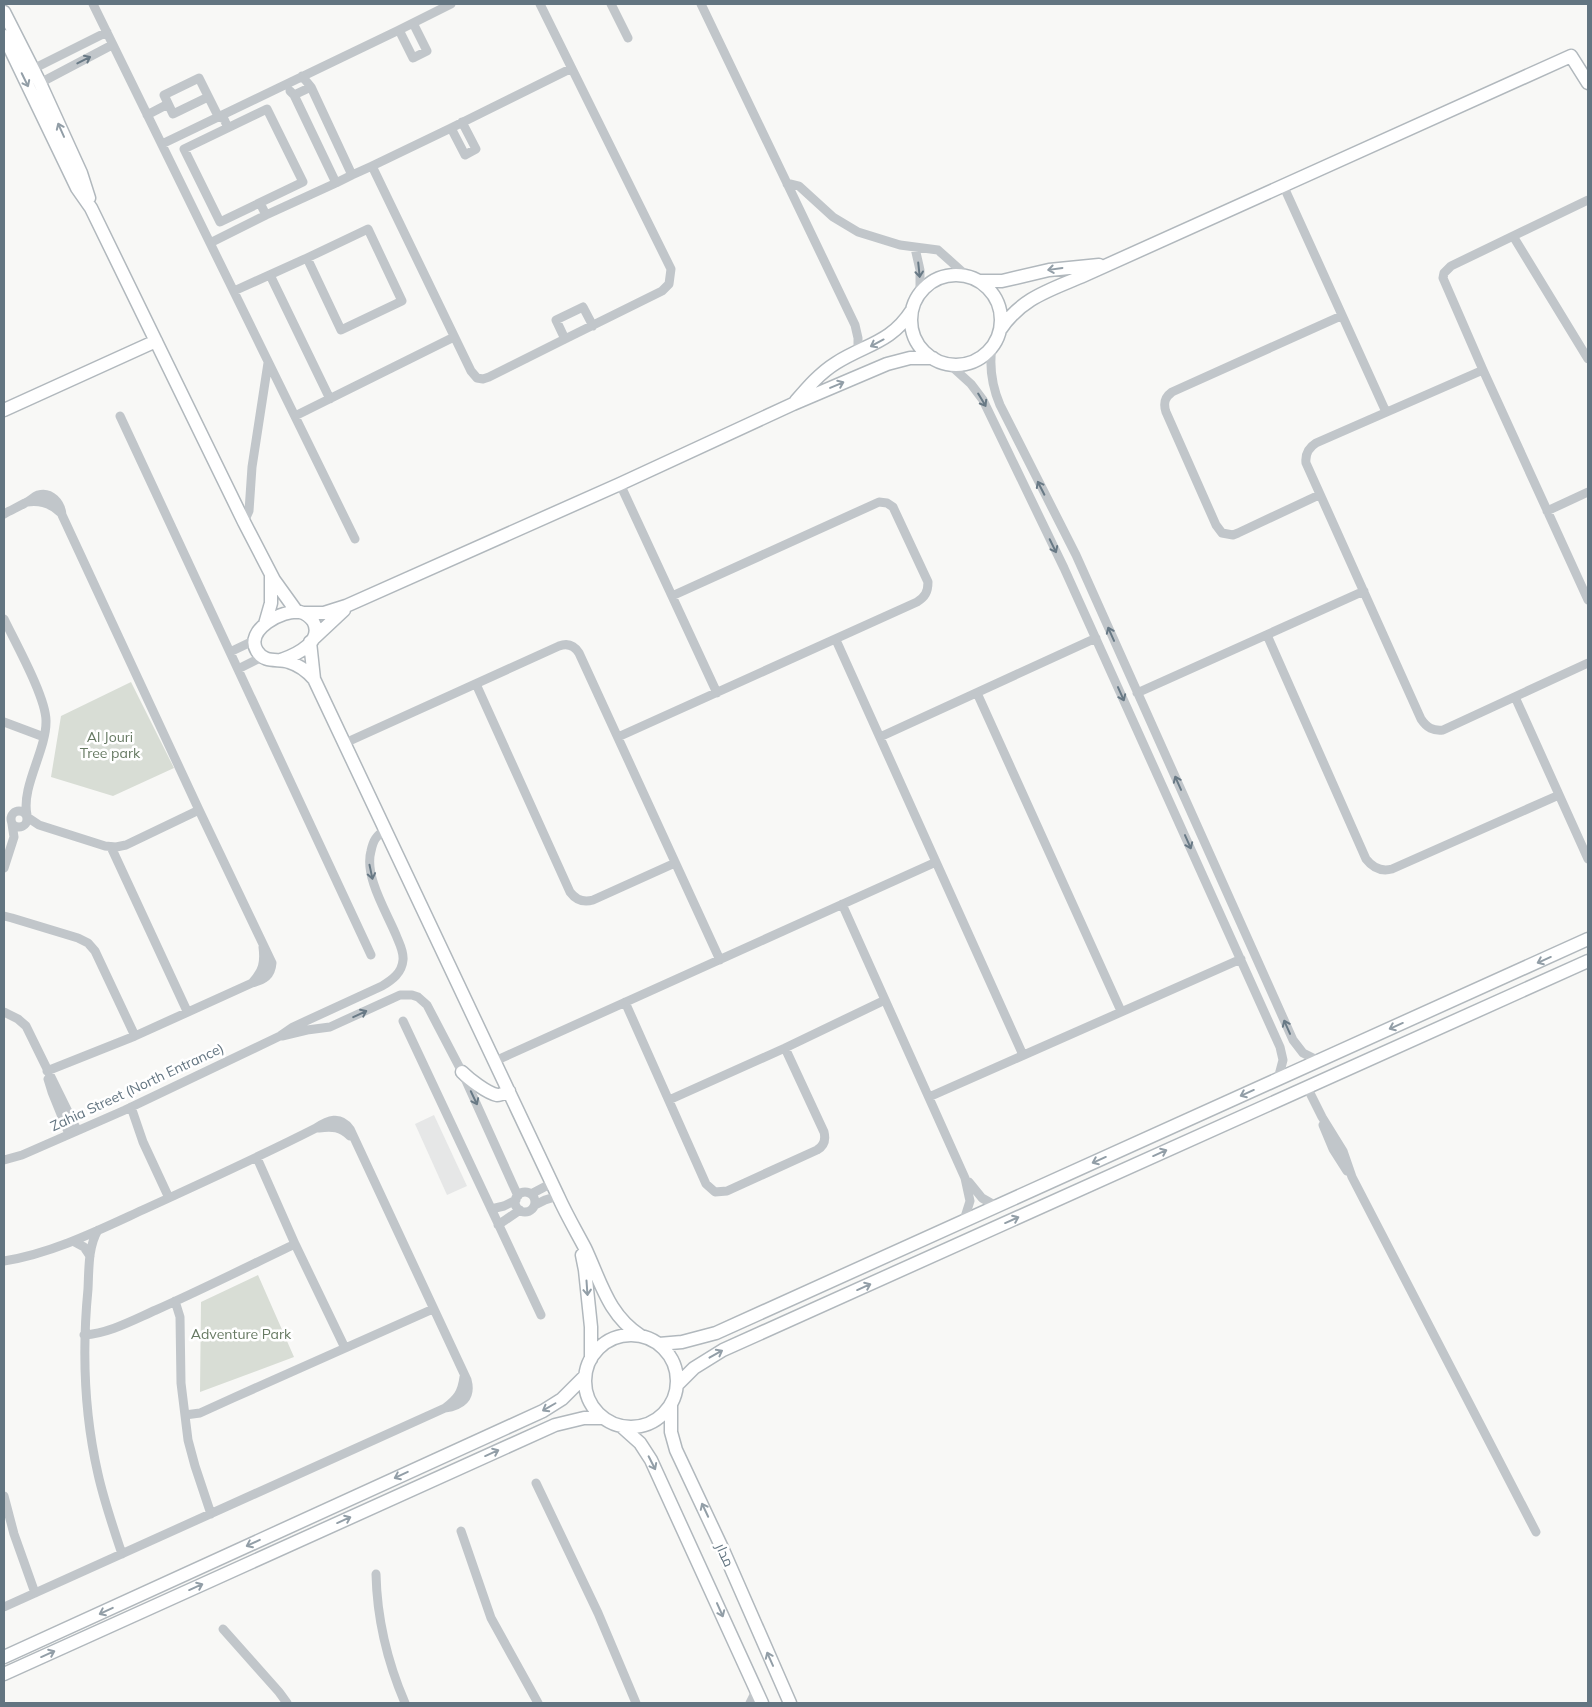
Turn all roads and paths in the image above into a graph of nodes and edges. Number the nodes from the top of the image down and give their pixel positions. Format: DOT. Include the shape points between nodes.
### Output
graph roads {
  1 [pos="93,4"];
  2 [pos="451,4"];
  3 [pos="540,4"];
  4 [pos="611,4"];
  5 [pos="701,4"];
  6 [pos="4,12"];
  7 [pos="412,23"];
  8 [pos="399,30"];
  9 [pos="107,32"];
  10 [pos="4,36"];
  11 [pos="628,38"];
  12 [pos="112,45"];
  13 [pos="33,69"];
  14 [pos="570,69"];
  15 [pos="302,76"];
  16 [pos="40,83"];
  17 [pos="1588,83"];
  18 [pos="285,85"];
  19 [pos="311,87"];
  20 [pos="208,96"];
  21 [pos="294,96"];
  22 [pos="168,104"];
  23 [pos="147,115"];
  24 [pos="218,116"];
  25 [pos="462,122"];
  26 [pos="228,128"];
  27 [pos="451,128"];
  28 [pos="162,144"];
  29 [pos="346,161"];
  30 [pos="372,166"];
  31 [pos="329,169"];
  32 [pos="352,175"];
  33 [pos="336,183"];
  34 [pos="787,184"];
  35 [pos="1283,185"];
  36 [pos="1588,200"];
  37 [pos="260,203"];
  38 [pos="91,208"];
  39 [pos="266,215"];
  40 [pos="1513,236"];
  41 [pos="210,243"];
  42 [pos="915,248"];
  43 [pos="307,258"];
  44 [pos="1104,265"];
  45 [pos="270,275"];
  46 [pos="966,276"];
  47 [pos="979,281"];
  48 [pos="234,292"];
  49 [pos="920,293"];
  50 [pos="912,310"];
  51 [pos="1341,316"];
  52 [pos="593,326"];
  53 [pos="1000,330"];
  54 [pos="454,337"];
  55 [pos="565,339"];
  56 [pos="156,342"];
  57 [pos="992,347"];
  58 [pos="858,352"];
  59 [pos="933,358"];
  60 [pos="1588,359"];
  61 [pos="268,363"];
  62 [pos="949,364"];
  63 [pos="1483,370"];
  64 [pos="330,399"];
  65 [pos="793,404"];
  66 [pos="4,410"];
  67 [pos="1386,412"];
  68 [pos="120,416"];
  69 [pos="295,416"];
  70 [pos="620,484"];
  71 [pos="1588,492"];
  72 [pos="1319,495"];
  73 [pos="1547,511"];
  74 [pos="4,514"];
  75 [pos="244,522"];
  76 [pos="355,539"];
  77 [pos="270,571"];
  78 [pos="1364,591"];
  79 [pos="672,596"];
  80 [pos="1588,600"];
  81 [pos="346,606"];
  82 [pos="301,613"];
  83 [pos="4,619"];
  84 [pos="265,624"];
  85 [pos="1267,635"];
  86 [pos="1096,638"];
  87 [pos="255,640"];
  88 [pos="836,640"];
  89 [pos="312,641"];
  90 [pos="230,652"];
  91 [pos="262,657"];
  92 [pos="281,660"];
  93 [pos="1588,663"];
  94 [pos="238,669"];
  95 [pos="314,679"];
  96 [pos="476,684"];
  97 [pos="717,693"];
  98 [pos="977,693"];
  99 [pos="1137,693"];
  100 [pos="1515,697"];
  101 [pos="4,722"];
  102 [pos="618,737"];
  103 [pos="880,737"];
  104 [pos="44,738"];
  105 [pos="345,742"];
  106 [pos="1559,794"];
  107 [pos="26,800"];
  108 [pos="198,810"];
  109 [pos="4,814"];
  110 [pos="13,817"];
  111 [pos="25,821"];
  112 [pos="386,830"];
  113 [pos="14,837"];
  114 [pos="111,847"];
  115 [pos="1588,858"];
  116 [pos="936,862"];
  117 [pos="675,863"];
  118 [pos="4,868"];
  119 [pos="842,904"];
  120 [pos="4,912"];
  121 [pos="8,917"];
  122 [pos="1588,940"];
  123 [pos="371,955"];
  124 [pos="1240,959"];
  125 [pos="720,960"];
  126 [pos="1588,961"];
  127 [pos="382,986"];
  128 [pos="885,1000"];
  129 [pos="387,1001"];
  130 [pos="625,1002"];
  131 [pos="332,1009"];
  132 [pos="187,1011"];
  133 [pos="1122,1011"];
  134 [pos="4,1012"];
  135 [pos="403,1021"];
  136 [pos="337,1025"];
  137 [pos="135,1036"];
  138 [pos="280,1036"];
  139 [pos="785,1048"];
  140 [pos="1023,1055"];
  141 [pos="494,1061"];
  142 [pos="1318,1061"];
  143 [pos="47,1072"];
  144 [pos="462,1072"];
  145 [pos="1278,1079"];
  146 [pos="1307,1087"];
  147 [pos="509,1091"];
  148 [pos="929,1097"];
  149 [pos="669,1100"];
  150 [pos="128,1108"];
  151 [pos="73,1132"];
  152 [pos="257,1158"];
  153 [pos="4,1160"];
  154 [pos="965,1178"];
  155 [pos="552,1183"];
  156 [pos="531,1194"];
  157 [pos="558,1196"];
  158 [pos="169,1198"];
  159 [pos="517,1198"];
  160 [pos="535,1205"];
  161 [pos="996,1206"];
  162 [pos="564,1208"];
  163 [pos="491,1209"];
  164 [pos="520,1210"];
  165 [pos="964,1220"];
  166 [pos="498,1224"];
  167 [pos="98,1230"];
  168 [pos="73,1241"];
  169 [pos="295,1244"];
  170 [pos="90,1256"];
  171 [pos="4,1261"];
  172 [pos="175,1301"];
  173 [pos="433,1309"];
  174 [pos="541,1315"];
  175 [pos="84,1335"];
  176 [pos="641,1336"];
  177 [pos="659,1344"];
  178 [pos="345,1348"];
  179 [pos="591,1359"];
  180 [pos="586,1376"];
  181 [pos="678,1384"];
  182 [pos="671,1405"];
  183 [pos="185,1415"];
  184 [pos="604,1418"];
  185 [pos="621,1426"];
  186 [pos="536,1483"];
  187 [pos="4,1496"];
  188 [pos="211,1514"];
  189 [pos="461,1532"];
  190 [pos="1536,1532"];
  191 [pos="122,1554"];
  192 [pos="376,1574"];
  193 [pos="35,1593"];
  194 [pos="4,1607"];
  195 [pos="223,1629"];
  196 [pos="4,1657"];
  197 [pos="4,1674"];
  198 [pos="756,1691"];
  199 [pos="287,1703"];
  200 [pos="405,1703"];
  201 [pos="538,1703"];
  202 [pos="636,1703"];
  203 [pos="750,1703"];
  204 [pos="762,1703"];
  205 [pos="790,1703"];
  1 -- 9 [label="street"];
  2 -- 7 [label="street"];
  3 -- 14 [label="street"];
  4 -- 11 [label="street"];
  5 -- 34 [label="street"];
  6 -- 13 [label="street"];
  7 -- 8 [label="street"];
  7 -- 8 [label="street" via="426,51 412,58"];
  8 -- 15 [label="street"];
  9 -- 12 [label="street"];
  9 -- 13 [label="street"];
  10 -- 38 [label="street, one-way" via="75,183"];
  16 -- 12 [label="street, one-way"];
  12 -- 23 [label="street"];
  13 -- 16 [label="street"];
  14 -- 25 [label="street"];
  14 -- 52 [label="street" via="671,269 669,284 662,291"];
  15 -- 18 [label="street"];
  15 -- 19 [label="street"];
  38 -- 16 [label="street, one-way" via="81,173"];
  17 -- 35 [label="street" via="1571,56"];
  18 -- 21 [label="street"];
  18 -- 24 [label="street"];
  19 -- 21 [label="street"];
  19 -- 29 [label="street"];
  20 -- 22 [label="street" via="173,114"];
  20 -- 22 [label="street" via="199,78 164,95"];
  20 -- 24 [label="street"];
  21 -- 31 [label="street"];
  22 -- 23 [label="street"];
  23 -- 28 [label="street"];
  24 -- 26 [label="street" via="224,119"];
  24 -- 28 [label="street"];
  25 -- 27 [label="street"];
  25 -- 27 [label="street" via="476,150 465,155"];
  26 -- 37 [label="street" via="267,109 303,182"];
  26 -- 37 [label="street" via="184,149 220,222"];
  27 -- 30 [label="street"];
  28 -- 41 [label="street"];
  29 -- 31 [label="street"];
  29 -- 32 [label="street"];
  30 -- 32 [label="street"];
  30 -- 54 [label="street"];
  31 -- 33 [label="street"];
  32 -- 33 [label="street"];
  33 -- 39 [label="street"];
  34 -- 42 [label="street" via="799,186 833,217 858,232"];
  34 -- 58 [label="street" via="855,325"];
  35 -- 44 [label="street"];
  35 -- 51 [label="street"];
  36 -- 40 [label="street"];
  37 -- 39 [label="street"];
  38 -- 56 [label="street"];
  39 -- 41 [label="street"];
  40 -- 60 [label="street"];
  40 -- 63 [label="street" via="1451,266 1444,273 1444,283"];
  41 -- 48 [label="street"];
  42 -- 46 [label="street" via="938,250"];
  42 -- 49 [label="street, one-way" via="920,270"];
  43 -- 43 [label="street" via="368,229 402,301 341,330"];
  43 -- 45 [label="street"];
  44 -- 47 [label="street, one-way" via="1049,270 1002,281"];
  44 -- 53 [label="street" via="1030,299 1013,312"];
  45 -- 48 [label="street"];
  45 -- 64 [label="street"];
  46 -- 47 [label="street"];
  46 -- 49 [label="street" via="941,278"];
  47 -- 53 [label="street" via="997,302"];
  48 -- 61 [label="street"];
  49 -- 50 [label="street"];
  50 -- 58 [label="street, one-way" via="892,333"];
  50 -- 59 [label="street" via="915,338"];
  51 -- 67 [label="street"];
  51 -- 72 [label="street" via="1172,392 1164,402 1196,481 1222,533 1233,535"];
  52 -- 55 [label="street"];
  52 -- 55 [label="street" via="584,307 556,320"];
  53 -- 57 [label="street"];
  54 -- 55 [label="street" via="471,371 483,379"];
  54 -- 64 [label="street"];
  56 -- 66 [label="street"];
  56 -- 75 [label="street"];
  57 -- 62 [label="street" via="977,359 959,365"];
  99 -- 57 [label="street, one-way" via="1076,555 1000,405 991,372"];
  58 -- 65 [label="street" via="825,370"];
  59 -- 62 [label="street"];
  65 -- 59 [label="street, one-way" via="887,364 910,358"];
  61 -- 69 [label="street"];
  61 -- 75 [label="street" via="252,467 250,511"];
  62 -- 86 [label="street, one-way" via="983,400"];
  63 -- 67 [label="street"];
  63 -- 73 [label="street"];
  64 -- 69 [label="street"];
  65 -- 70 [label="street"];
  67 -- 72 [label="street" via="1316,443 1308,450 1306,464"];
  68 -- 90 [label="street"];
  69 -- 76 [label="street"];
  70 -- 79 [label="street"];
  70 -- 81 [label="street"];
  71 -- 73 [label="street"];
  72 -- 78 [label="street"];
  73 -- 80 [label="street"];
  74 -- 108 [label="street" via="27,502 37,502 56,508 62,515"];
  75 -- 77 [label="street"];
  77 -- 82 [label="street" via="279,588"];
  77 -- 84 [label="street" via="272,593"];
  78 -- 85 [label="street"];
  78 -- 100 [label="street" via="1421,719 1428,727 1443,730"];
  79 -- 88 [label="street" via="876,503 887,503 895,511 928,582 927,592 917,602"];
  79 -- 97 [label="street"];
  81 -- 82 [label="street" via="324,613"];
  81 -- 89 [label="street"];
  82 -- 84 [label="street" via="280,616"];
  82 -- 89 [label="street" via="313,622"];
  83 -- 104 [label="street" via="44,706"];
  84 -- 87 [label="street"];
  85 -- 99 [label="street"];
  85 -- 106 [label="street" via="1366,859 1374,868 1392,869"];
  86 -- 98 [label="street"];
  86 -- 124 [label="street, one-way"];
  87 -- 90 [label="street"];
  87 -- 91 [label="street"];
  88 -- 97 [label="street"];
  88 -- 103 [label="street"];
  89 -- 92 [label="street"];
  89 -- 95 [label="street"];
  90 -- 94 [label="street"];
  91 -- 92 [label="street"];
  91 -- 94 [label="street"];
  92 -- 95 [label="street" via="299,666"];
  93 -- 100 [label="street"];
  94 -- 123 [label="street"];
  95 -- 105 [label="street"];
  96 -- 102 [label="street" via="559,646 570,645 579,653"];
  96 -- 105 [label="street"];
  96 -- 117 [label="street" via="570,892 576,898 593,900"];
  97 -- 102 [label="street"];
  98 -- 103 [label="street"];
  98 -- 133 [label="street"];
  142 -- 99 [label="street, one-way" via="1303,1054 1293,1040"];
  100 -- 106 [label="street"];
  101 -- 104 [label="street"];
  102 -- 117 [label="street"];
  103 -- 116 [label="street"];
  104 -- 107 [label="street"];
  105 -- 112 [label="street"];
  106 -- 115 [label="street"];
  107 -- 110 [label="street"];
  107 -- 111 [label="street"];
  108 -- 114 [label="street" via="126,844"];
  108 -- 132 [label="street" via="263,947 264,960 263,968 252,983"];
  109 -- 110 [label="street"];
  110 -- 111 [label="street" via="18,827"];
  110 -- 111 [label="street" via="22,811"];
  110 -- 113 [label="street"];
  111 -- 113 [label="street"];
  111 -- 114 [label="street"];
  112 -- 127 [label="street, one-way" via="372,844 370,869 401,947 403,960 394,978"];
  112 -- 141 [label="street"];
  113 -- 118 [label="street"];
  114 -- 132 [label="street"];
  116 -- 119 [label="street"];
  116 -- 140 [label="street"];
  117 -- 125 [label="street"];
  119 -- 125 [label="street"];
  119 -- 128 [label="street"];
  120 -- 121 [label="street"];
  121 -- 137 [label="street" via="78,938 92,947"];
  122 -- 142 [label="street, one-way"];
  124 -- 133 [label="street"];
  124 -- 145 [label="street" via="1280,1046 1283,1060"];
  125 -- 130 [label="street"];
  126 -- 146 [label="street"];
  127 -- 129 [label="street"];
  127 -- 131 [label="street"];
  128 -- 139 [label="street"];
  128 -- 148 [label="street"];
  136 -- 129 [label="street, one-way"];
  129 -- 144 [label="street" via="406,994 423,1000"];
  130 -- 141 [label="street"];
  130 -- 149 [label="street"];
  131 -- 136 [label="street" via="331,1018"];
  131 -- 138 [label="street"];
  132 -- 137 [label="street"];
  133 -- 140 [label="street"];
  134 -- 143 [label="street" via="26,1026"];
  135 -- 163 [label="street"];
  136 -- 138 [label="street"];
  137 -- 143 [label="street"];
  138 -- 150 [label="street, Zahia Street (North Entrance)"];
  139 -- 149 [label="street"];
  139 -- 149 [label="street" via="824,1132 824,1144 728,1191 715,1192 706,1184"];
  140 -- 148 [label="street"];
  141 -- 147 [label="street"];
  142 -- 145 [label="street"];
  143 -- 151 [label="street" via="52,1092"];
  144 -- 147 [label="street" via="493,1094"];
  144 -- 159 [label="street, one-way"];
  145 -- 161 [label="street, one-way"];
  181 -- 146 [label="street, one-way" via="698,1365 722,1350"];
  146 -- 190 [label="street" via="1343,1151 1352,1177"];
  147 -- 155 [label="street"];
  148 -- 154 [label="street"];
  150 -- 151 [label="street, Zahia Street (North Entrance)"];
  150 -- 158 [label="street"];
  151 -- 153 [label="street, Zahia Street (North Entrance)"];
  152 -- 158 [label="street"];
  152 -- 169 [label="street"];
  152 -- 173 [label="street" via="330,1120 339,1120 347,1125"];
  154 -- 161 [label="street" via="978,1195"];
  154 -- 165 [label="street" via="970,1202"];
  155 -- 156 [label="street"];
  155 -- 157 [label="street"];
  156 -- 159 [label="street" via="523,1192"];
  156 -- 160 [label="street"];
  157 -- 160 [label="street"];
  157 -- 162 [label="street"];
  158 -- 167 [label="street"];
  159 -- 163 [label="street"];
  159 -- 164 [label="street" via="516,1206"];
  160 -- 164 [label="street" via="529,1211"];
  161 -- 165 [label="street"];
  162 -- 176 [label="street" via="611,1307"];
  162 -- 179 [label="street, one-way" via="585,1270"];
  163 -- 166 [label="street"];
  164 -- 166 [label="street"];
  165 -- 177 [label="street" via="716,1333 694,1340"];
  166 -- 174 [label="street"];
  167 -- 168 [label="street"];
  167 -- 170 [label="street"];
  168 -- 170 [label="street" via="84,1247"];
  168 -- 171 [label="street"];
  169 -- 172 [label="street"];
  169 -- 178 [label="street"];
  170 -- 175 [label="street"];
  172 -- 175 [label="street" via="106,1331"];
  172 -- 183 [label="street" via="180,1317"];
  173 -- 178 [label="street"];
  173 -- 188 [label="street" via="468,1384 466,1397 457,1406 445,1408"];
  175 -- 191 [label="street" via="85,1391 94,1458"];
  176 -- 177 [label="street"];
  176 -- 179 [label="street" via="626,1335 612,1339"];
  177 -- 181 [label="street" via="674,1362"];
  178 -- 183 [label="street" via="208,1409"];
  179 -- 180 [label="street"];
  180 -- 184 [label="street" via="586,1390 591,1402"];
  180 -- 196 [label="street, one-way" via="562,1399 543,1410"];
  181 -- 182 [label="street"];
  182 -- 185 [label="street" via="649,1424"];
  205 -- 182 [label="street, مدار, one-way" via="676,1450 671,1432"];
  183 -- 188 [label="street" via="195,1466"];
  184 -- 185 [label="street"];
  197 -- 184 [label="street, one-way" via="555,1425 579,1418"];
  185 -- 198 [label="street, مدار, one-way" via="640,1443 650,1460"];
  186 -- 202 [label="street" via="598,1612"];
  187 -- 193 [label="street"];
  188 -- 191 [label="street"];
  189 -- 201 [label="street" via="491,1618"];
  191 -- 193 [label="street"];
  192 -- 200 [label="street" via="381,1632"];
  193 -- 194 [label="street"];
  195 -- 199 [label="street"];
  198 -- 203 [label="street"];
  198 -- 204 [label="street, مدار"];
}
